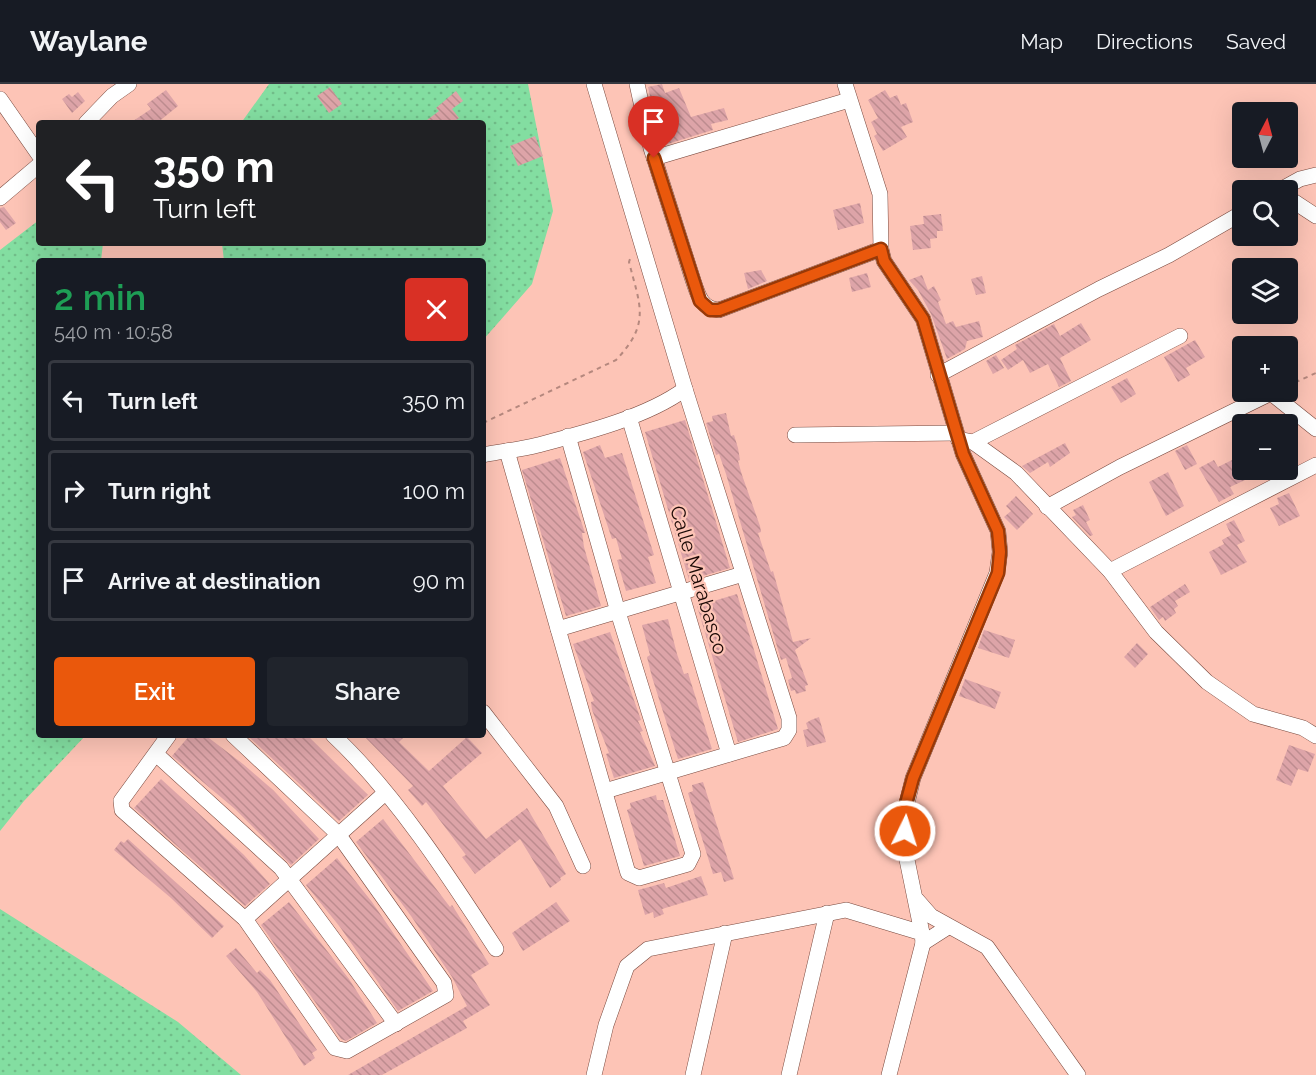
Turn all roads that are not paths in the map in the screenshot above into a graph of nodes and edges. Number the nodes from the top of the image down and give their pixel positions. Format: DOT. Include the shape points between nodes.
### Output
graph roads {
  1 [pos="129,84"];
  2 [pos="594,84"];
  3 [pos="637,84"];
  4 [pos="845,84"];
  5 [pos="107,90"];
  6 [pos="0,99"];
  7 [pos="849,100"];
  8 [pos="88,120"];
  9 [pos="36,151"];
  10 [pos="654,158"];
  11 [pos="36,168"];
  12 [pos="1316,175"];
  13 [pos="1298,180"];
  14 [pos="0,198"];
  15 [pos="1298,204"];
  16 [pos="1316,216"];
  17 [pos="1232,219"];
  18 [pos="881,249"];
  19 [pos="1180,336"];
  20 [pos="938,375"];
  21 [pos="685,389"];
  22 [pos="628,417"];
  23 [pos="1316,429"];
  24 [pos="795,435"];
  25 [pos="568,436"];
  26 [pos="962,438"];
  27 [pos="507,451"];
  28 [pos="486,454"];
  29 [pos="1316,465"];
  30 [pos="1047,507"];
  31 [pos="1110,571"];
  32 [pos="743,574"];
  33 [pos="680,593"];
  34 [pos="618,612"];
  35 [pos="558,629"];
  36 [pos="486,716"];
  37 [pos="1316,736"];
  38 [pos="168,738"];
  39 [pos="236,738"];
  40 [pos="336,738"];
  41 [pos="156,754"];
  42 [pos="729,754"];
  43 [pos="668,773"];
  44 [pos="605,790"];
  45 [pos="385,793"];
  46 [pos="338,834"];
  47 [pos="584,866"];
  48 [pos="291,880"];
  49 [pos="915,897"];
  50 [pos="827,913"];
  51 [pos="245,919"];
  52 [pos="948,927"];
  53 [pos="725,933"];
  54 [pos="922,938"];
  55 [pos="496,949"];
  56 [pos="396,1024"];
  57 [pos="1080,1073"];
  58 [pos="594,1075"];
  59 [pos="693,1075"];
  60 [pos="789,1075"];
  61 [pos="889,1075"];
  1 -- 5 [label="street"];
  2 -- 21 [label="street"];
  3 -- 10 [label="street"];
  4 -- 7 [label="street"];
  5 -- 8 [label="street"];
  6 -- 9 [label="street"];
  7 -- 10 [label="street"];
  7 -- 18 [label="street" via="880,194"];
  10 -- 18 [label="street" via="700,301 710,310 719,310"];
  11 -- 14 [label="street"];
  12 -- 13 [label="street"];
  15 -- 16 [label="street"];
  17 -- 20 [label="street"];
  18 -- 20 [label="street" via="884,261 923,319"];
  19 -- 26 [label="street"];
  20 -- 26 [label="street"];
  21 -- 22 [label="street"];
  21 -- 32 [label="street"];
  22 -- 25 [label="street"];
  22 -- 33 [label="street, Calle Marabasco"];
  23 -- 30 [label="street" via="1271,393"];
  24 -- 26 [label="street"];
  25 -- 27 [label="street"];
  25 -- 34 [label="street"];
  26 -- 30 [label="street" via="1016,473"];
  26 -- 49 [label="street" via="998,531 998,573 913,778 904,811 905,850"];
  27 -- 28 [label="street"];
  27 -- 35 [label="street"];
  29 -- 31 [label="street"];
  30 -- 31 [label="street"];
  31 -- 37 [label="street" via="1156,632 1208,682 1253,714 1303,728"];
  32 -- 33 [label="street"];
  32 -- 42 [label="street" via="789,718 789,729 784,738"];
  33 -- 34 [label="street"];
  33 -- 42 [label="street, Calle Marabasco"];
  34 -- 35 [label="street"];
  34 -- 43 [label="street"];
  35 -- 44 [label="street"];
  36 -- 47 [label="street" via="556,806"];
  38 -- 41 [label="street"];
  39 -- 46 [label="street"];
  40 -- 45 [label="street"];
  41 -- 48 [label="street"];
  41 -- 51 [label="street" via="121,801 122,810"];
  42 -- 43 [label="street"];
  43 -- 44 [label="street"];
  43 -- 44 [label="street" via="692,860 639,878 628,873"];
  45 -- 46 [label="street"];
  45 -- 55 [label="street"];
  46 -- 48 [label="street"];
  46 -- 56 [label="street" via="444,982 446,995"];
  48 -- 51 [label="street"];
  48 -- 56 [label="street"];
  49 -- 52 [label="street" via="931,916"];
  49 -- 54 [label="street"];
  50 -- 53 [label="street"];
  50 -- 54 [label="street" via="846,910"];
  50 -- 60 [label="street"];
  51 -- 56 [label="street" via="335,1048 347,1051"];
  52 -- 54 [label="street"];
  52 -- 57 [label="street" via="987,947"];
  53 -- 58 [label="street" via="648,949 627,966 606,1025"];
  53 -- 59 [label="street"];
  54 -- 61 [label="street"];
}
